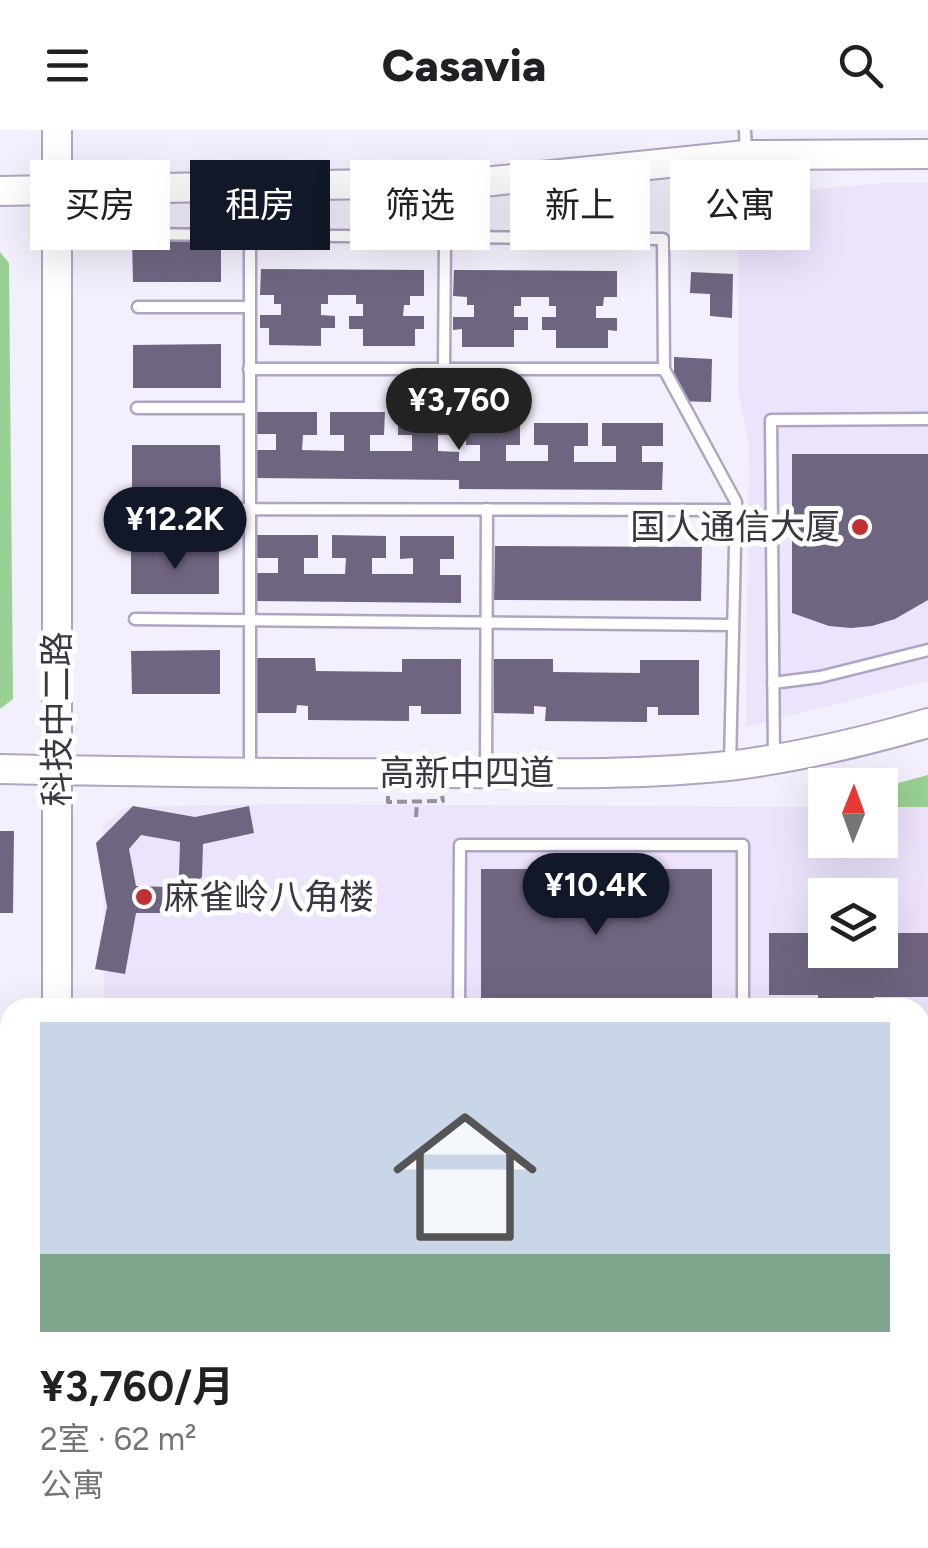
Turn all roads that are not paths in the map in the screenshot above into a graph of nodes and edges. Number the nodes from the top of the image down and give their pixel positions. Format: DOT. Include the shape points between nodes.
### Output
graph roads {
  1 [pos="57,130"];
  2 [pos="746,143"];
  3 [pos="928,154"];
  4 [pos="57,160"];
  5 [pos="170,189"];
  6 [pos="0,191"];
  7 [pos="30,192"];
  8 [pos="490,237"];
  9 [pos="56,250"];
  10 [pos="250,250"];
  11 [pos="444,250"];
  12 [pos="138,307"];
  13 [pos="249,307"];
  14 [pos="250,368"];
  15 [pos="444,368"];
  16 [pos="664,368"];
  17 [pos="137,408"];
  18 [pos="250,408"];
  19 [pos="928,419"];
  20 [pos="136,509"];
  21 [pos="250,509"];
  22 [pos="487,510"];
  23 [pos="735,510"];
  24 [pos="136,620"];
  25 [pos="250,621"];
  26 [pos="486,623"];
  27 [pos="733,625"];
  28 [pos="928,650"];
  29 [pos="773,683"];
  30 [pos="928,722"];
  31 [pos="774,760"];
  32 [pos="730,766"];
  33 [pos="0,769"];
  34 [pos="57,770"];
  35 [pos="486,773"];
  36 [pos="250,774"];
  37 [pos="58,998"];
  38 [pos="459,998"];
  39 [pos="744,998"];
  1 -- 4 [label="main road, 科技中二路"];
  2 -- 3 [label="main road"];
  2 -- 5 [label="main road" via="483,182"];
  6 -- 7 [label="main road"];
  8 -- 16 [label="lane" via="663,239"];
  9 -- 34 [label="main road, 科技中二路"];
  10 -- 13 [label="lane"];
  11 -- 15 [label="lane"];
  12 -- 13 [label="lane"];
  13 -- 14 [label="lane"];
  14 -- 15 [label="lane"];
  14 -- 18 [label="lane"];
  15 -- 16 [label="lane"];
  16 -- 23 [label="lane"];
  17 -- 18 [label="lane"];
  18 -- 21 [label="lane"];
  19 -- 29 [label="lane" via="771,420"];
  20 -- 21 [label="lane"];
  21 -- 22 [label="lane"];
  21 -- 25 [label="lane"];
  22 -- 23 [label="lane"];
  22 -- 26 [label="lane"];
  23 -- 27 [label="lane"];
  24 -- 25 [label="lane"];
  25 -- 26 [label="lane"];
  25 -- 36 [label="lane"];
  26 -- 27 [label="lane"];
  26 -- 35 [label="lane"];
  27 -- 32 [label="lane"];
  28 -- 29 [label="lane"];
  29 -- 31 [label="lane"];
  30 -- 31 [label="main road, 高新中四道"];
  31 -- 32 [label="main road, 高新中四道"];
  32 -- 35 [label="main road, 高新中四道"];
  33 -- 34 [label="main road, 高新中四道"];
  34 -- 36 [label="main road, 高新中四道"];
  34 -- 37 [label="main road, 科技中二路"];
  35 -- 36 [label="main road, 高新中四道"];
  38 -- 39 [label="lane" via="460,844 498,844 744,845"];
}
